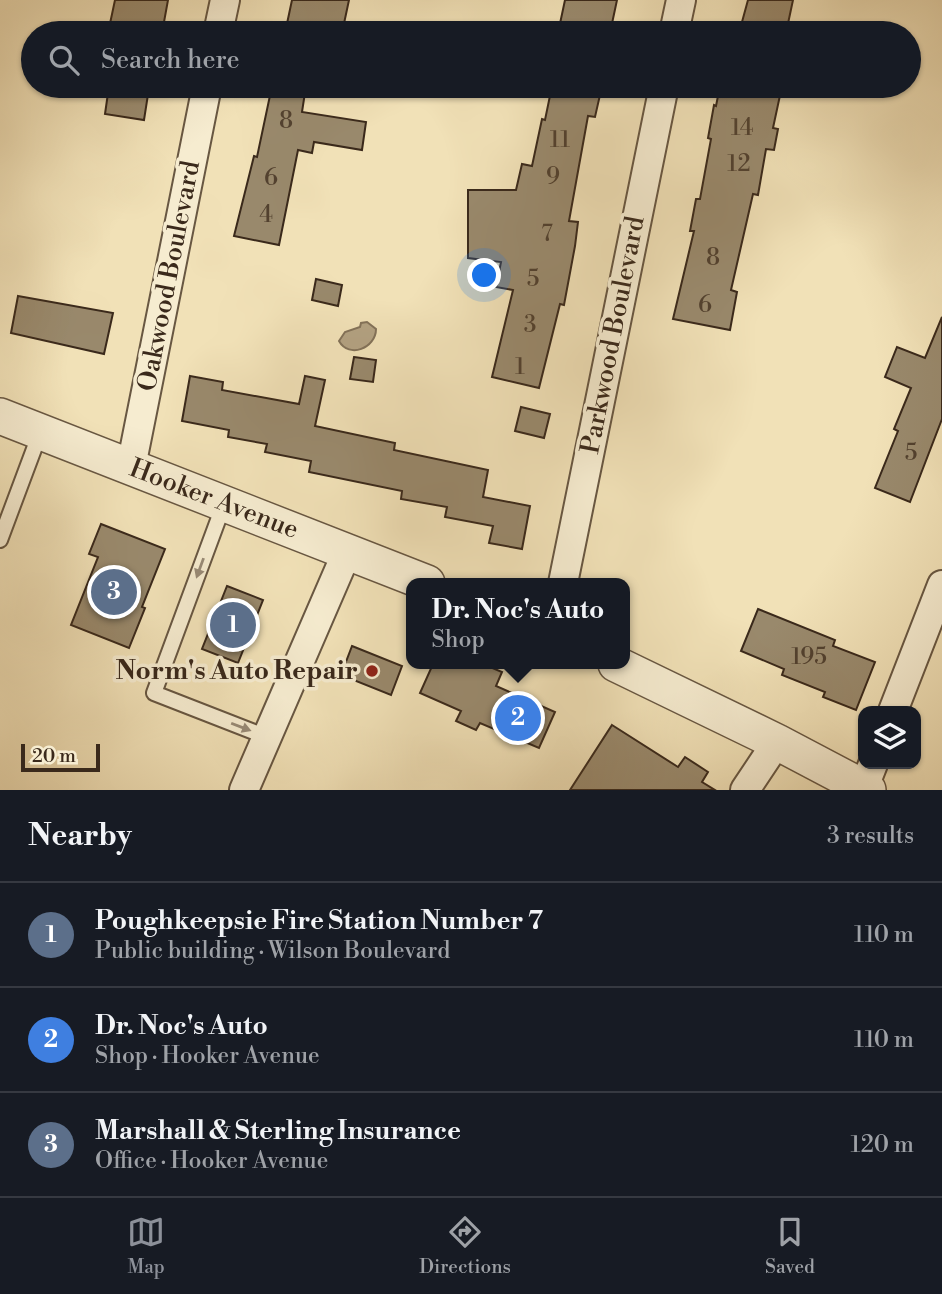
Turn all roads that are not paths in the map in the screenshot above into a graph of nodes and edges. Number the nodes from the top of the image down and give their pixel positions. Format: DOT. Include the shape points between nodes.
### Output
graph roads {
  1 [pos="225,0"];
  2 [pos="681,0"];
  3 [pos="221,21"];
  4 [pos="677,21"];
  5 [pos="205,98"];
  6 [pos="662,98"];
  7 [pos="0,416"];
  8 [pos="40,431"];
  9 [pos="131,467"];
  10 [pos="224,504"];
  11 [pos="0,540"];
  12 [pos="347,552"];
  13 [pos="414,578"];
  14 [pos="564,578"];
  15 [pos="942,585"];
  16 [pos="626,669"];
  17 [pos="895,706"];
  18 [pos="267,737"];
  19 [pos="777,742"];
  20 [pos="869,780"];
  21 [pos="244,790"];
  22 [pos="746,790"];
  1 -- 3 [label="street"];
  2 -- 4 [label="street"];
  5 -- 9 [label="street, Oakwood Boulevard"];
  6 -- 14 [label="street, Parkwood Boulevard"];
  7 -- 8 [label="street, Hooker Avenue"];
  8 -- 9 [label="street, Hooker Avenue"];
  8 -- 11 [label="lane"];
  9 -- 10 [label="street, Hooker Avenue"];
  10 -- 12 [label="street, Hooker Avenue"];
  10 -- 18 [label="lane, one-way" via="154,693"];
  12 -- 13 [label="street, Hooker Avenue"];
  12 -- 18 [label="street"];
  15 -- 17 [label="street"];
  16 -- 19 [label="street"];
  18 -- 21 [label="street"];
  19 -- 20 [label="street"];
  19 -- 22 [label="street"];
}
